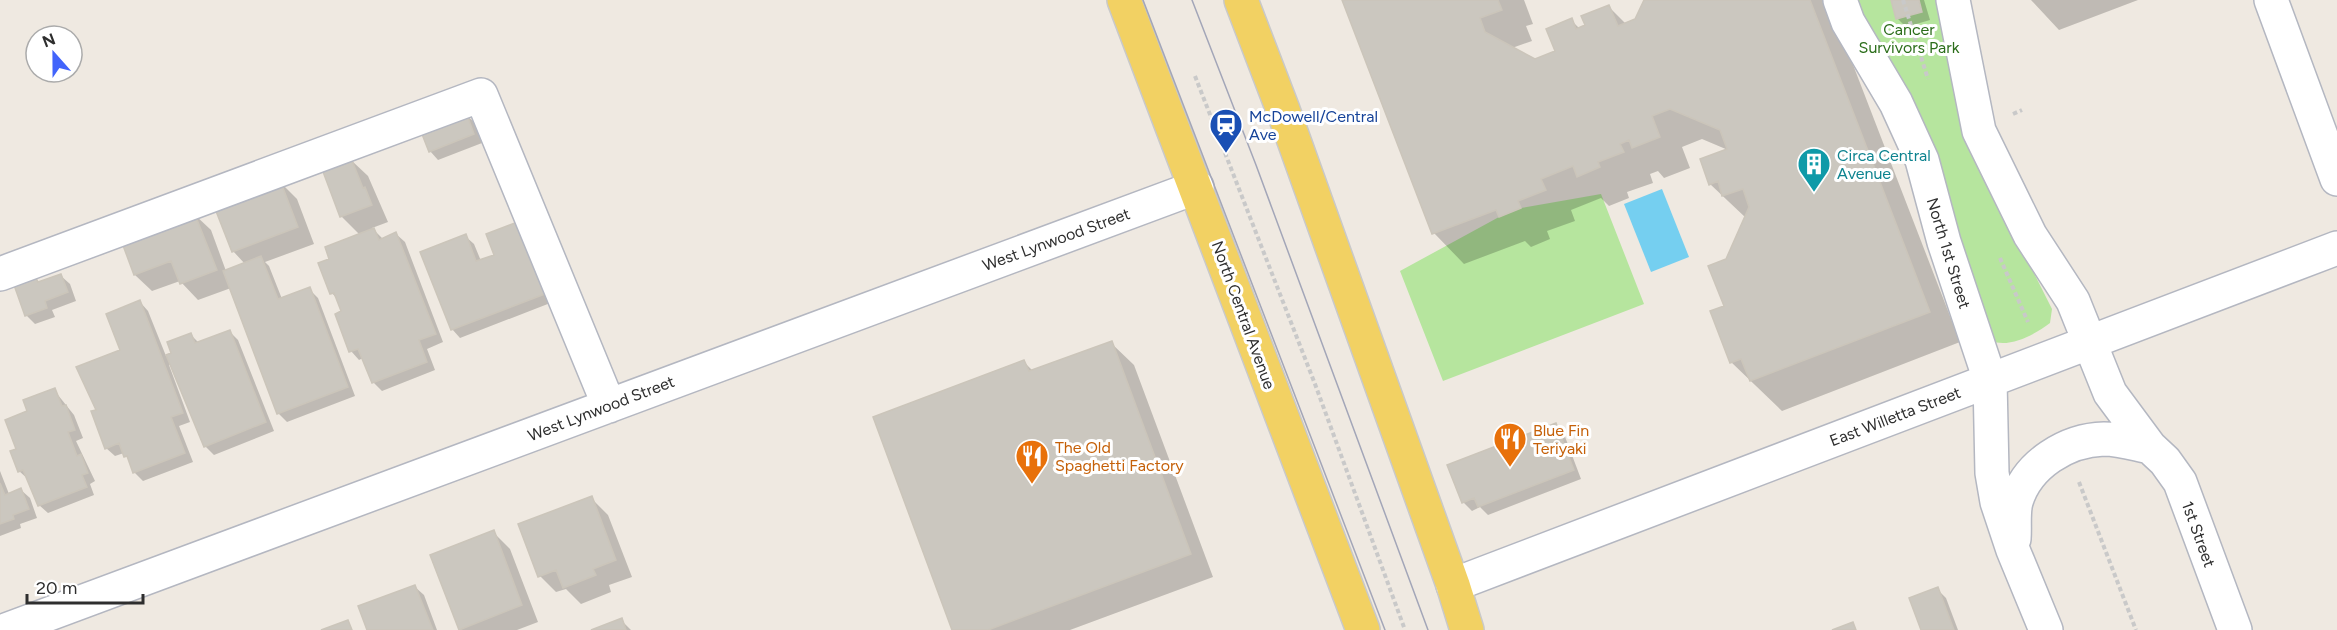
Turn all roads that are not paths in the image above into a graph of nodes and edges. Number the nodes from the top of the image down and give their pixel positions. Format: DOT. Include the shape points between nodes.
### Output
graph roads {
  1 [pos="1124,0"];
  2 [pos="1241,0"];
  3 [pos="1840,0"];
  4 [pos="1953,0"];
  5 [pos="2271,0"];
  6 [pos="2337,179"];
  7 [pos="1197,187"];
  8 [pos="2337,248"];
  9 [pos="0,274"];
  10 [pos="2090,342"];
  11 [pos="1990,380"];
  12 [pos="609,406"];
  13 [pos="2150,447"];
  14 [pos="2013,550"];
  15 [pos="1453,585"];
  16 [pos="6,630"];
  17 [pos="1363,630"];
  18 [pos="1467,630"];
  19 [pos="2046,630"];
  20 [pos="2235,630"];
  1 -- 7 [label="main road, North Central Avenue"];
  2 -- 15 [label="main road"];
  3 -- 11 [label="street, North 1st Street" via="1922,160 1947,253"];
  4 -- 10 [label="street" via="1979,131 2030,236 2073,301"];
  5 -- 6 [label="street"];
  7 -- 12 [label="street, West Lynwood Street"];
  7 -- 17 [label="main road, North Central Avenue"];
  8 -- 10 [label="street, East Willetta Street"];
  9 -- 12 [label="street" via="481,95"];
  10 -- 11 [label="street, East Willetta Street"];
  10 -- 13 [label="street, 1st Street" via="2110,393"];
  11 -- 14 [label="street" via="1992,473"];
  11 -- 15 [label="street, East Willetta Street"];
  12 -- 16 [label="street, West Lynwood Street"];
  13 -- 14 [label="street" via="2107,439 2080,441 2055,453 2030,473 2016,502"];
  13 -- 20 [label="street, 1st Street" via="2180,482"];
  14 -- 19 [label="street"];
  15 -- 18 [label="main road"];
}
